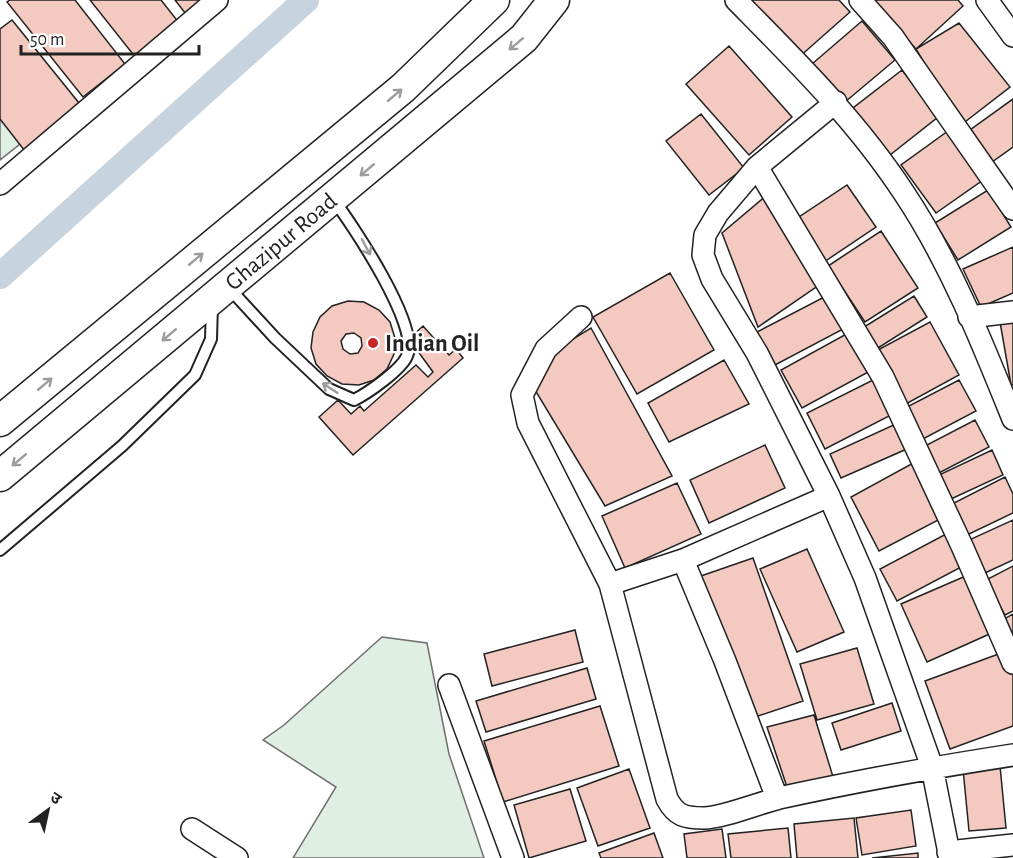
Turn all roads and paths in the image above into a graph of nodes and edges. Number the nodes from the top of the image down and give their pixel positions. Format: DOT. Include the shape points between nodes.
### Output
graph roads {
  1 [pos="217,0"];
  2 [pos="480,0"];
  3 [pos="494,0"];
  4 [pos="554,0"];
  5 [pos="736,0"];
  6 [pos="860,0"];
  7 [pos="987,0"];
  8 [pos="464,30"];
  9 [pos="1013,36"];
  10 [pos="836,102"];
  11 [pos="757,167"];
  12 [pos="0,184"];
  13 [pos="333,198"];
  14 [pos="1013,209"];
  15 [pos="220,293"];
  16 [pos="1013,312"];
  17 [pos="581,317"];
  18 [pos="969,317"];
  19 [pos="1009,399"];
  20 [pos="1013,419"];
  21 [pos="0,421"];
  22 [pos="0,476"];
  23 [pos="828,496"];
  24 [pos="0,550"];
  25 [pos="683,560"];
  26 [pos="610,584"];
  27 [pos="1013,663"];
  28 [pos="449,685"];
  29 [pos="1013,755"];
  30 [pos="932,767"];
  31 [pos="777,798"];
  32 [pos="192,829"];
  33 [pos="1013,845"];
  34 [pos="949,855"];
  35 [pos="237,858"];
  36 [pos="513,858"];
  1 -- 12 [label="street"];
  2 -- 8 [label="main road"];
  3 -- 8 [label="main road, Ghazipur Road"];
  4 -- 13 [label="main road, Ghazipur Road, one-way" via="524,38"];
  5 -- 10 [label="street"];
  6 -- 14 [label="street" via="893,37"];
  7 -- 9 [label="street"];
  21 -- 8 [label="main road, Ghazipur Road, one-way" via="403,88"];
  10 -- 11 [label="street"];
  10 -- 18 [label="street" via="904,192 934,242"];
  11 -- 23 [label="street" via="718,213 705,235 703,255 712,279 757,353"];
  11 -- 27 [label="street" via="882,377"];
  13 -- 15 [label="main road, Ghazipur Road"];
  13 -- 15 [label="lane, one-way" via="358,233 396,303 405,329 407,358 372,390 354,400 329,389"];
  15 -- 22 [label="main road, Ghazipur Road, one-way"];
  15 -- 24 [label="lane" via="211,339 195,375 122,446"];
  16 -- 18 [label="street"];
  17 -- 26 [label="street" via="546,349 522,395 528,423"];
  18 -- 19 [label="street"];
  19 -- 20 [label="street"];
  23 -- 25 [label="street"];
  23 -- 30 [label="street" via="865,578"];
  25 -- 26 [label="street"];
  25 -- 31 [label="street"];
  26 -- 31 [label="street" via="673,810 707,818"];
  28 -- 36 [label="street"];
  29 -- 30 [label="street"];
  30 -- 31 [label="street"];
  30 -- 34 [label="street"];
  32 -- 35 [label="street"];
  33 -- 34 [label="street"];
}
